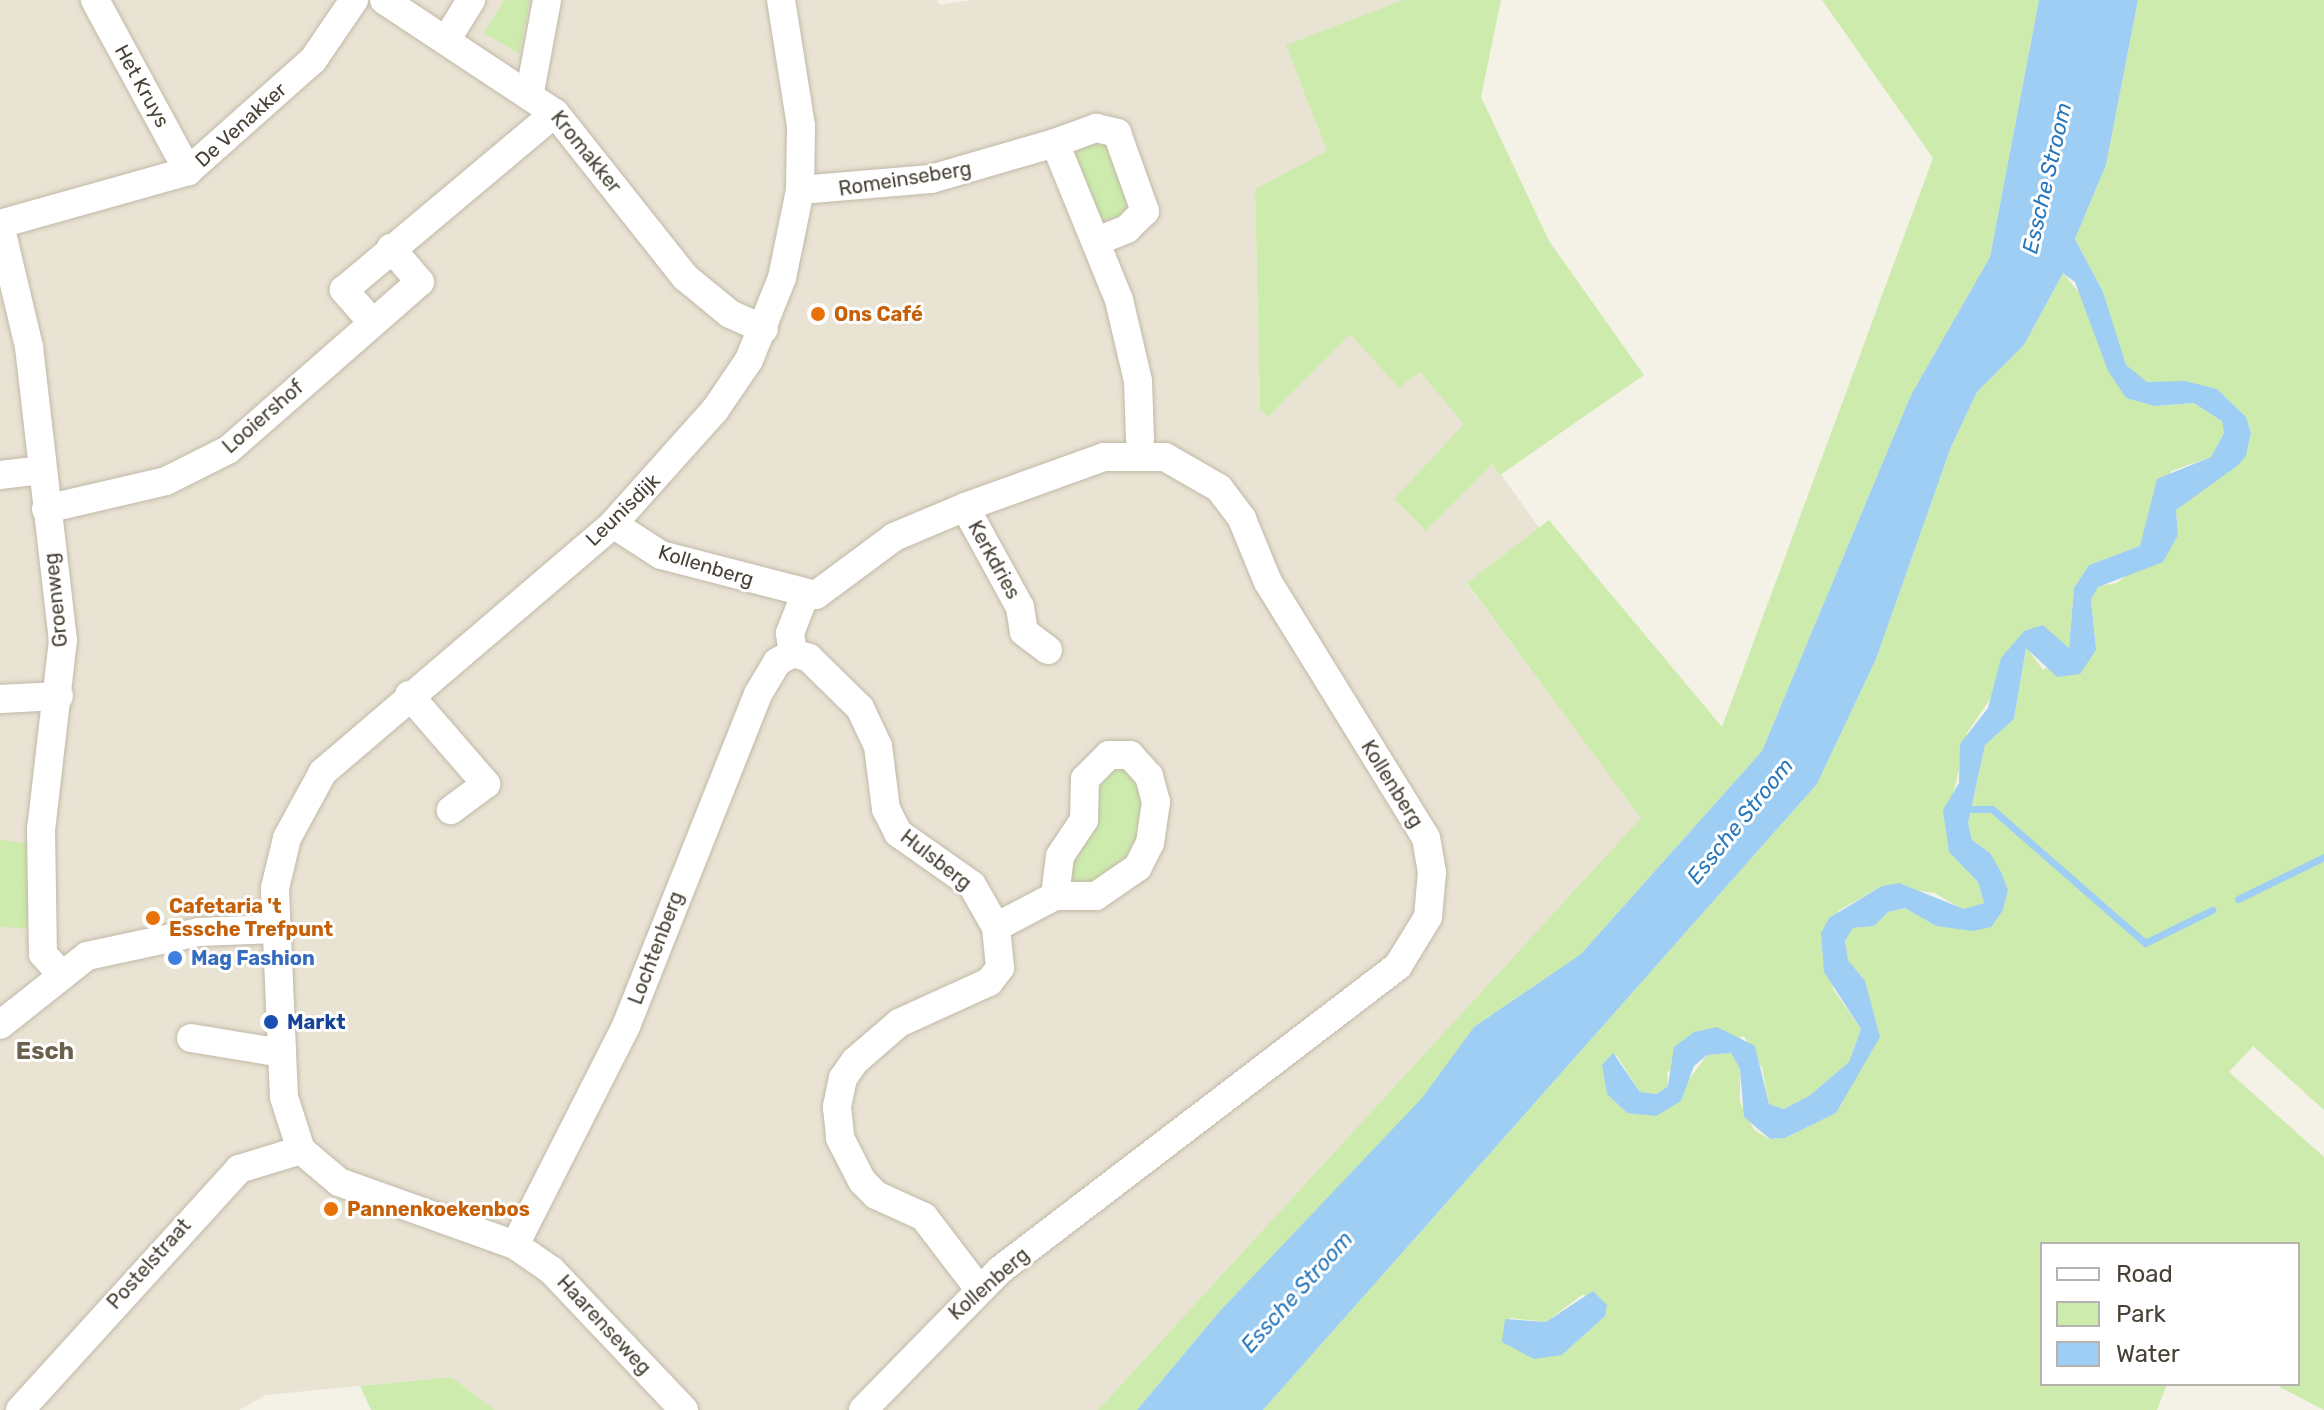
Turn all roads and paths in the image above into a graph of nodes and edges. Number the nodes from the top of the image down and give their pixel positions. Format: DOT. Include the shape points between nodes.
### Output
graph roads {
  1 [pos="95,0"];
  2 [pos="354,0"];
  3 [pos="384,0"];
  4 [pos="471,0"];
  5 [pos="547,0"];
  6 [pos="781,0"];
  7 [pos="447,39"];
  8 [pos="530,92"];
  9 [pos="555,113"];
  10 [pos="1055,143"];
  11 [pos="188,171"];
  12 [pos="800,190"];
  13 [pos="0,224"];
  14 [pos="1097,241"];
  15 [pos="391,248"];
  16 [pos="372,322"];
  17 [pos="764,329"];
  18 [pos="1140,439"];
  19 [pos="42,470"];
  20 [pos="0,475"];
  21 [pos="965,507"];
  22 [pos="46,509"];
  23 [pos="613,524"];
  24 [pos="805,595"];
  25 [pos="1048,650"];
  26 [pos="793,653"];
  27 [pos="409,695"];
  28 [pos="59,696"];
  29 [pos="0,699"];
  30 [pos="451,810"];
  31 [pos="1055,896"];
  32 [pos="996,927"];
  33 [pos="276,929"];
  34 [pos="59,972"];
  35 [pos="0,1025"];
  36 [pos="191,1038"];
  37 [pos="282,1053"];
  38 [pos="301,1150"];
  39 [pos="515,1245"];
  40 [pos="979,1289"];
  41 [pos="20,1410"];
  42 [pos="684,1410"];
  43 [pos="863,1410"];
  1 -- 11 [label="street, Het Kruys"];
  2 -- 11 [label="street, De Venakker" via="313,60"];
  3 -- 7 [label="street, Kromakker"];
  4 -- 7 [label="street"];
  5 -- 8 [label="street"];
  6 -- 12 [label="street, Leunisdijk" via="801,126"];
  7 -- 8 [label="street, Kromakker"];
  8 -- 9 [label="street, Kromakker"];
  9 -- 15 [label="street"];
  9 -- 17 [label="street, Kromakker" via="685,277 730,314"];
  10 -- 12 [label="street, Romeinseberg" via="931,179"];
  10 -- 14 [label="street"];
  10 -- 14 [label="street, Romeinseberg" via="1096,128 1117,133 1145,211 1127,229"];
  11 -- 13 [label="street, De Venakker"];
  12 -- 17 [label="street, Leunisdijk" via="790,250"];
  13 -- 19 [label="street, Groenweg" via="29,347"];
  14 -- 18 [label="street" via="1132,346"];
  15 -- 16 [label="street" via="344,290"];
  15 -- 16 [label="street, Looiershof" via="420,282"];
  16 -- 22 [label="street, Looiershof" via="206,465"];
  17 -- 23 [label="street, Leunisdijk" via="715,410"];
  19 -- 20 [label="street"];
  19 -- 22 [label="street, Groenweg"];
  21 -- 24 [label="street, Kollenberg" via="894,537 829,590"];
  21 -- 25 [label="street, Kerkdries" via="1020,607 1024,632"];
  21 -- 40 [label="street, Kollenberg" via="1122,453 1165,457 1219,488 1242,519 1268,582 1426,838 1432,872 1428,917 1398,966"];
  22 -- 28 [label="street, Groenweg" via="63,640"];
  23 -- 24 [label="street, Kollenberg" via="661,555"];
  23 -- 27 [label="street, Leunisdijk"];
  24 -- 26 [label="street" via="790,633"];
  26 -- 32 [label="street, Hulsberg" via="809,658 860,708 878,746 886,809 898,833 972,885"];
  26 -- 39 [label="street, Lochtenberg" via="777,662 758,694 626,1026"];
  27 -- 30 [label="street" via="486,784"];
  27 -- 33 [label="street, Leunisdijk" via="334,761 300,808 277,872"];
  28 -- 29 [label="street"];
  28 -- 34 [label="street, Groenweg" via="41,829 43,954"];
  31 -- 31 [label="street" via="1096,896 1138,867 1153,834 1156,802 1149,776 1130,755 1109,755 1085,779 1084,820 1060,856"];
  31 -- 32 [label="street"];
  32 -- 40 [label="street, Hulsberg" via="1000,968 989,982 899,1023 855,1061 843,1078 837,1107 840,1138 862,1181 876,1195 924,1217"];
  33 -- 34 [label="street" via="137,942 87,956"];
  33 -- 37 [label="street, Leunisdijk"];
  34 -- 35 [label="street"];
  36 -- 37 [label="street"];
  37 -- 38 [label="street" via="284,1097"];
  38 -- 39 [label="street, Haarenseweg" via="339,1182"];
  38 -- 41 [label="street, Postelstraat" via="239,1169"];
  39 -- 42 [label="street, Haarenseweg" via="561,1278"];
  40 -- 43 [label="street, Kollenberg"];
}
